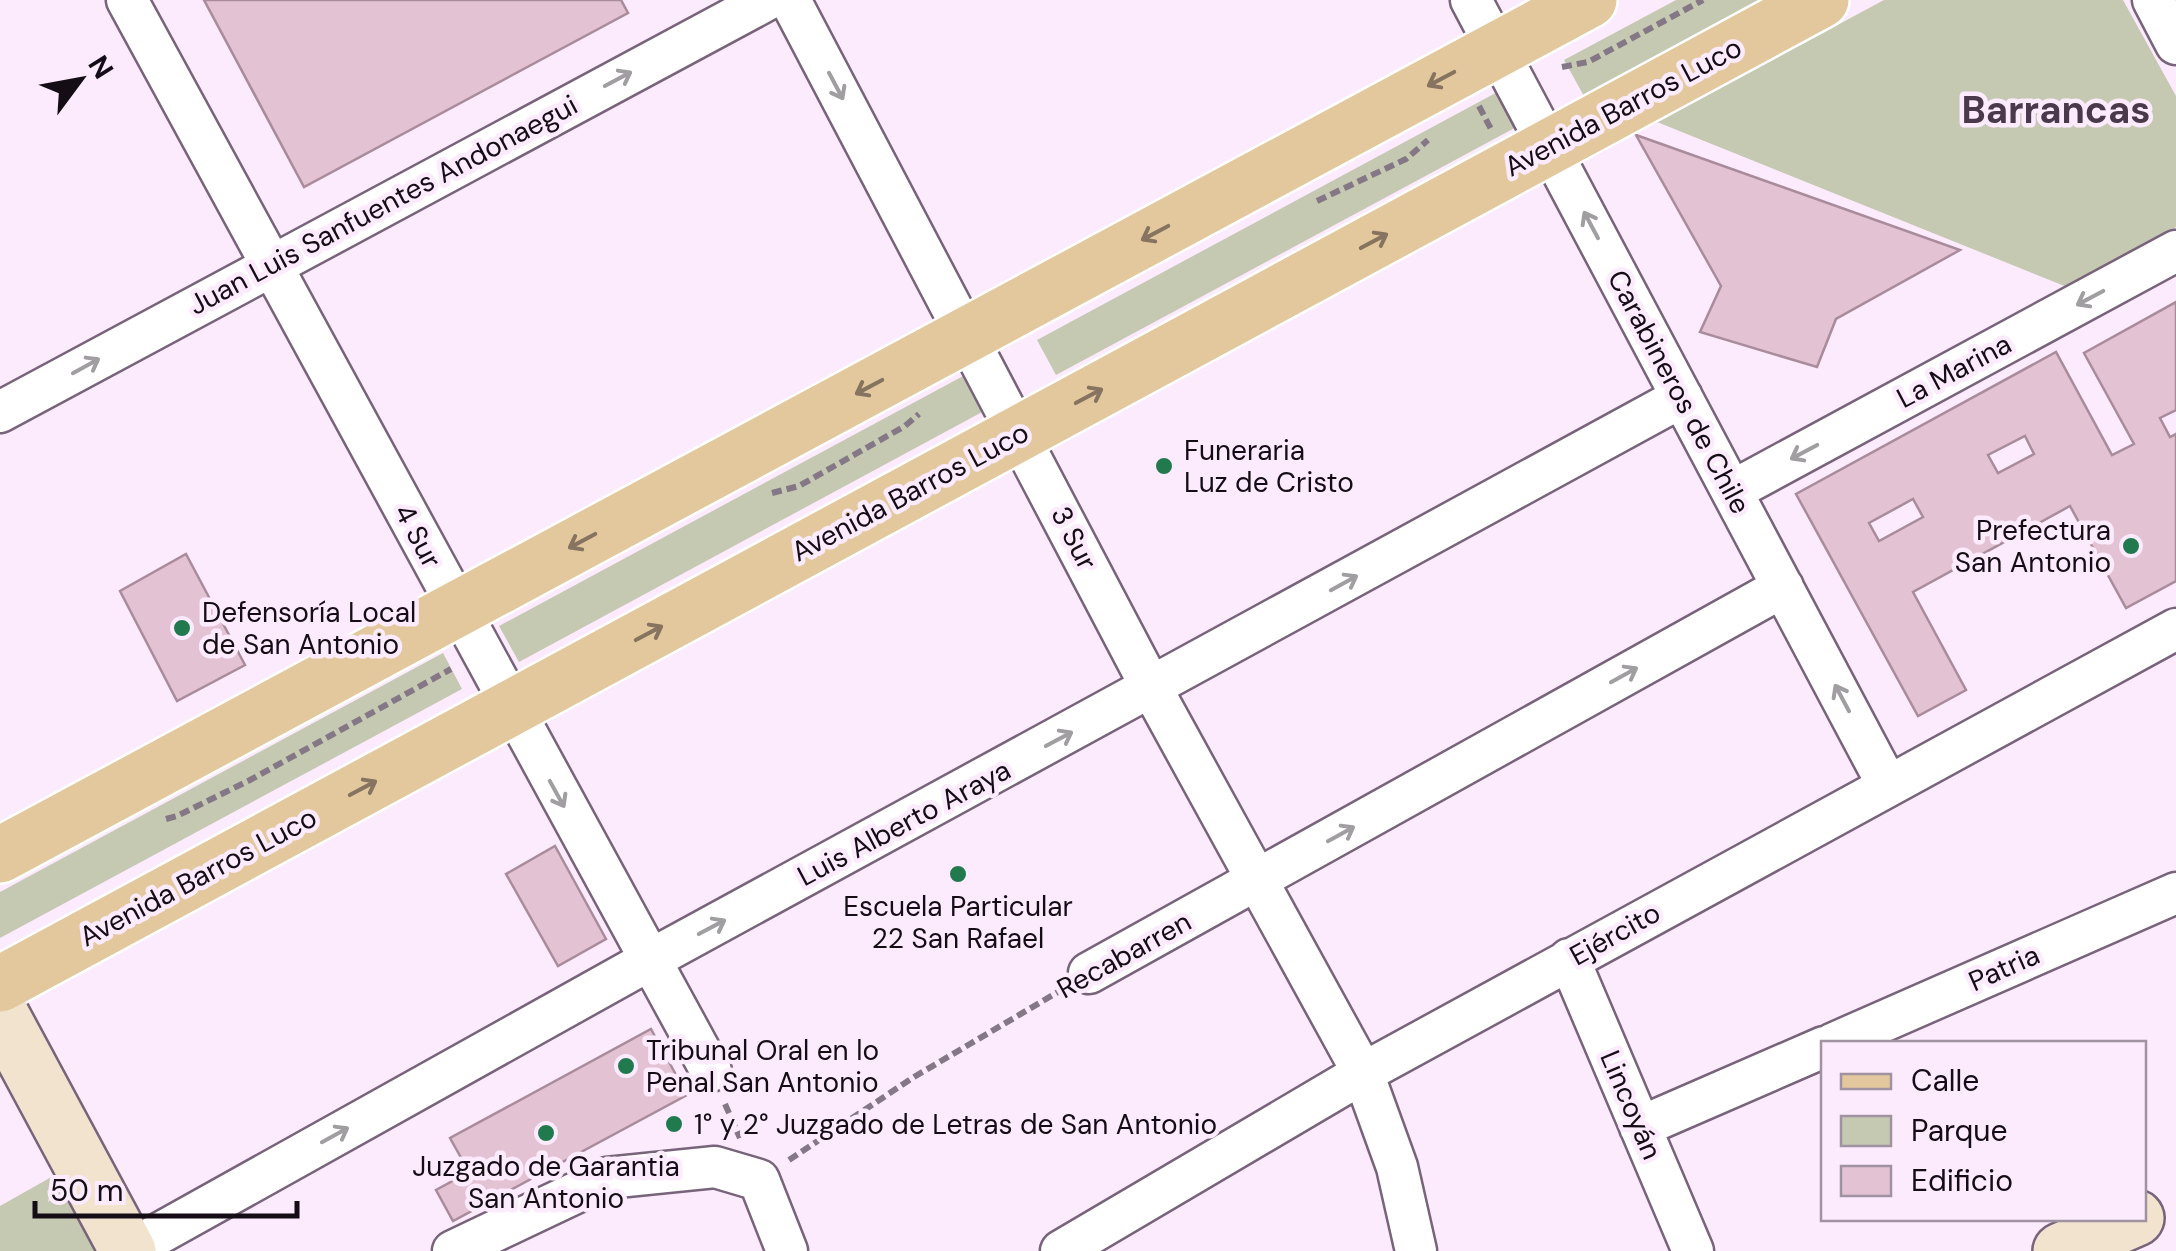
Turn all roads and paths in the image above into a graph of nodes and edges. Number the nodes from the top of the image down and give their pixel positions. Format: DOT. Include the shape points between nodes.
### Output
graph roads {
  1 [pos="126,0"];
  2 [pos="767,0"];
  3 [pos="790,0"];
  4 [pos="1471,0"];
  5 [pos="1588,0"];
  6 [pos="1821,0"];
  7 [pos="2153,0"];
  8 [pos="2176,44"];
  9 [pos="1497,49"];
  10 [pos="1549,147"];
  11 [pos="2176,252"];
  12 [pos="270,265"];
  13 [pos="967,334"];
  14 [pos="1682,397"];
  15 [pos="0,412"];
  16 [pos="1020,433"];
  17 [pos="1732,491"];
  18 [pos="1782,586"];
  19 [pos="457,609"];
  20 [pos="2176,629"];
  21 [pos="1152,689"];
  22 [pos="511,708"];
  23 [pos="1887,784"];
  24 [pos="0,855"];
  25 [pos="1256,882"];
  26 [pos="2176,893"];
  27 [pos="1569,960"];
  28 [pos="648,961"];
  29 [pos="1090,974"];
  30 [pos="0,984"];
  31 [pos="0,1014"];
  32 [pos="1839,1041"];
  33 [pos="1821,1048"];
  34 [pos="711,1071"];
  35 [pos="1363,1072"];
  36 [pos="1640,1127"];
  37 [pos="759,1180"];
  38 [pos="2176,1201"];
  39 [pos="2146,1214"];
  40 [pos="2129,1221"];
  41 [pos="128,1251"];
  42 [pos="453,1251"];
  43 [pos="787,1251"];
  44 [pos="1061,1251"];
  45 [pos="1416,1251"];
  46 [pos="1693,1251"];
  47 [pos="2060,1251"];
  1 -- 12 [label="street, 4 Sur"];
  12 -- 2 [label="street, Juan Luis Sanfuentes Andonaegui, one-way"];
  3 -- 13 [label="street, 3 Sur, one-way"];
  4 -- 9 [label="street, Carabineros de Chile"];
  5 -- 9 [label="main road"];
  6 -- 10 [label="main road, Avenida Barros Luco"];
  7 -- 8 [label="street"];
  9 -- 10 [label="street, Carabineros de Chile"];
  9 -- 13 [label="main road, one-way"];
  14 -- 10 [label="street, Carabineros de Chile, one-way"];
  16 -- 10 [label="main road, Avenida Barros Luco, one-way"];
  11 -- 17 [label="street, La Marina, one-way"];
  15 -- 12 [label="street, Juan Luis Sanfuentes Andonaegui, one-way"];
  12 -- 19 [label="street, 4 Sur"];
  13 -- 16 [label="street, 3 Sur"];
  13 -- 19 [label="main road, one-way"];
  14 -- 17 [label="street, Carabineros de Chile"];
  21 -- 14 [label="street, Luis Alberto Araya, one-way"];
  16 -- 21 [label="street, 3 Sur"];
  22 -- 16 [label="main road, Avenida Barros Luco, one-way"];
  17 -- 18 [label="street, Carabineros de Chile"];
  23 -- 18 [label="street, Carabineros de Chile, one-way"];
  25 -- 18 [label="street, Recabarren, one-way"];
  19 -- 22 [label="street, 4 Sur"];
  19 -- 24 [label="main road"];
  20 -- 23 [label="street, Ejército"];
  21 -- 25 [label="street, 3 Sur"];
  28 -- 21 [label="street, Luis Alberto Araya, one-way"];
  22 -- 28 [label="street, 4 Sur, one-way"];
  30 -- 22 [label="main road, Avenida Barros Luco, one-way"];
  23 -- 27 [label="street, Ejército"];
  25 -- 29 [label="street, Recabarren"];
  25 -- 35 [label="street, 3 Sur"];
  26 -- 32 [label="street, Patria"];
  27 -- 35 [label="street, Ejército"];
  27 -- 36 [label="street, Lincoyán"];
  28 -- 34 [label="street, 4 Sur"];
  41 -- 28 [label="street, Luis Alberto Araya, one-way"];
  29 -- 37 [label="path, Recabarren" via="914,1077"];
  31 -- 41 [label="main road"];
  33 -- 36 [label="street"];
  34 -- 37 [label="path"];
  35 -- 44 [label="street, Ejército"];
  35 -- 45 [label="street, 3 Sur"];
  36 -- 46 [label="street, Lincoyán"];
  37 -- 42 [label="street" via="715,1167 607,1178"];
  37 -- 43 [label="street"];
  38 -- 39 [label="main road"];
  40 -- 47 [label="main road"];
}
